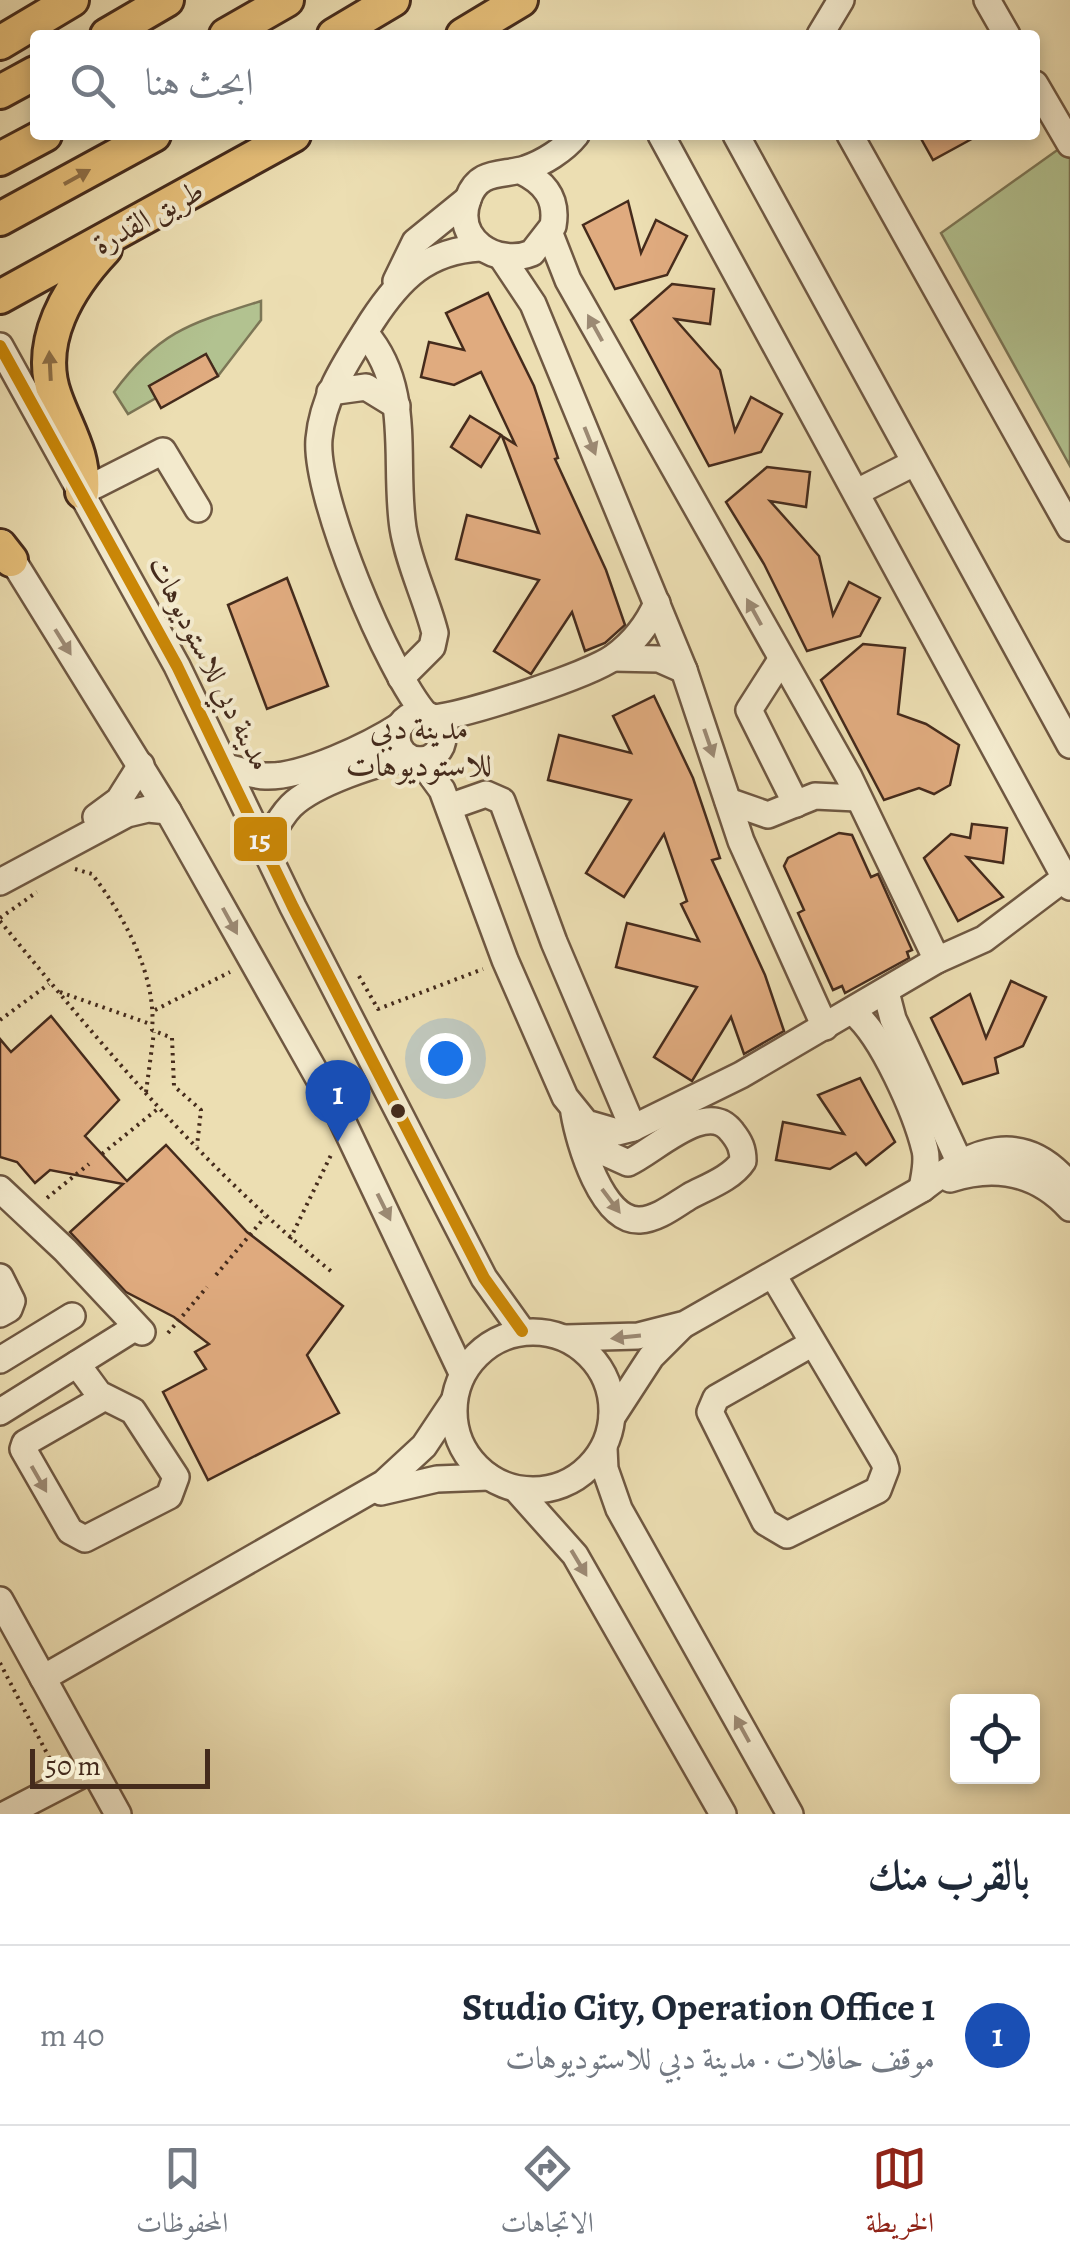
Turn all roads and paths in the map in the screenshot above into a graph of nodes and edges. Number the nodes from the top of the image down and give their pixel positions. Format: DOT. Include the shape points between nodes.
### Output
graph roads {
  1 [pos="166,0"];
  2 [pos="288,0"];
  3 [pos="393,0"];
  4 [pos="521,0"];
  5 [pos="840,0"];
  6 [pos="986,0"];
  7 [pos="60,8"];
  8 [pos="0,23"];
  9 [pos="115,30"];
  10 [pos="235,30"];
  11 [pos="343,30"];
  12 [pos="471,30"];
  13 [pos="823,30"];
  14 [pos="1004,30"];
  15 [pos="0,43"];
  16 [pos="30,76"];
  17 [pos="0,92"];
  18 [pos="1040,93"];
  19 [pos="36,140"];
  20 [pos="145,140"];
  21 [pos="285,140"];
  22 [pos="571,140"];
  23 [pos="573,140"];
  24 [pos="664,140"];
  25 [pos="739,140"];
  26 [pos="853,140"];
  27 [pos="1070,144"];
  28 [pos="0,159"];
  29 [pos="521,171"];
  30 [pos="468,199"];
  31 [pos="0,219"];
  32 [pos="552,221"];
  33 [pos="136,224"];
  34 [pos="492,253"];
  35 [pos="394,286"];
  36 [pos="0,297"];
  37 [pos="365,333"];
  38 [pos="0,346"];
  39 [pos="330,392"];
  40 [pos="396,406"];
  41 [pos="914,463"];
  42 [pos="82,492"];
  43 [pos="856,492"];
  44 [pos="198,509"];
  45 [pos="1070,528"];
  46 [pos="3,553"];
  47 [pos="656,603"];
  48 [pos="613,658"];
  49 [pos="781,660"];
  50 [pos="684,670"];
  51 [pos="400,678"];
  52 [pos="421,736"];
  53 [pos="1070,745"];
  54 [pos="837,757"];
  55 [pos="359,759"];
  56 [pos="141,765"];
  57 [pos="226,766"];
  58 [pos="281,775"];
  59 [pos="445,798"];
  60 [pos="857,798"];
  61 [pos="805,800"];
  62 [pos="295,802"];
  63 [pos="728,802"];
  64 [pos="168,811"];
  65 [pos="768,816"];
  66 [pos="265,848"];
  67 [pos="750,860"];
  68 [pos="0,869"];
  69 [pos="66,873"];
  70 [pos="1068,880"];
  71 [pos="0,882"];
  72 [pos="49,884"];
  73 [pos="0,920"];
  74 [pos="252,960"];
  75 [pos="505,960"];
  76 [pos="937,960"];
  77 [pos="350,961"];
  78 [pos="50,983"];
  79 [pos="56,990"];
  80 [pos="886,992"];
  81 [pos="155,1010"];
  82 [pos="853,1012"];
  83 [pos="0,1020"];
  84 [pos="152,1024"];
  85 [pos="825,1027"];
  86 [pos="154,1032"];
  87 [pos="146,1092"];
  88 [pos="918,1100"];
  89 [pos="160,1108"];
  90 [pos="574,1113"];
  91 [pos="341,1118"];
  92 [pos="634,1128"];
  93 [pos="600,1130"];
  94 [pos="197,1148"];
  95 [pos="102,1154"];
  96 [pos="89,1164"];
  97 [pos="961,1168"];
  98 [pos="1070,1186"];
  99 [pos="0,1189"];
  100 [pos="922,1189"];
  101 [pos="1070,1208"];
  102 [pos="28,1214"];
  103 [pos="266,1217"];
  104 [pos="290,1238"];
  105 [pos="332,1272"];
  106 [pos="773,1275"];
  107 [pos="216,1276"];
  108 [pos="0,1277"];
  109 [pos="207,1287"];
  110 [pos="0,1314"];
  111 [pos="684,1324"];
  112 [pos="139,1329"];
  113 [pos="522,1331"];
  114 [pos="566,1338"];
  115 [pos="813,1343"];
  116 [pos="0,1345"];
  117 [pos="0,1360"];
  118 [pos="76,1364"];
  119 [pos="462,1373"];
  120 [pos="105,1398"];
  121 [pos="454,1401"];
  122 [pos="0,1412"];
  123 [pos="612,1416"];
  124 [pos="604,1448"];
  125 [pos="489,1477"];
  126 [pos="516,1489"];
  127 [pos="362,1498"];
  128 [pos="0,1600"];
  129 [pos="0,1663"];
  130 [pos="42,1678"];
  131 [pos="93,1769"];
  132 [pos="67,1782"];
  133 [pos="6,1814"];
  134 [pos="118,1814"];
  135 [pos="723,1814"];
  136 [pos="790,1814"];
  1 -- 9 [label="main road"];
  2 -- 10 [label="main road"];
  3 -- 11 [label="main road"];
  4 -- 12 [label="main road"];
  5 -- 13 [label="street"];
  6 -- 14 [label="street"];
  7 -- 8 [label="main road"];
  7 -- 15 [label="main road"];
  16 -- 17 [label="main road"];
  18 -- 27 [label="street"];
  19 -- 28 [label="main road"];
  31 -- 20 [label="main road, one-way"];
  21 -- 33 [label="main road, طريق القدرة"];
  22 -- 29 [label="street"];
  23 -- 32 [label="street"];
  24 -- 43 [label="street"];
  25 -- 41 [label="street"];
  26 -- 45 [label="street"];
  29 -- 30 [label="street" via="489,174"];
  29 -- 32 [label="street" via="548,192"];
  30 -- 34 [label="street" via="465,216"];
  30 -- 35 [label="street" via="415,242"];
  32 -- 34 [label="street" via="532,253"];
  49 -- 32 [label="street, one-way" via="568,280"];
  33 -- 36 [label="main road, طريق القدرة"];
  42 -- 33 [label="main road, one-way" via="80,453 54,394 50,346 77,284"];
  34 -- 35 [label="street" via="439,254"];
  34 -- 47 [label="street, one-way" via="533,304"];
  35 -- 37 [label="street"];
  37 -- 39 [label="street"];
  37 -- 40 [label="street" via="384,359"];
  38 -- 42 [label="street, مدينة دبي للاستوديوهات"];
  39 -- 40 [label="street" via="366,387"];
  39 -- 51 [label="street" via="318,444 320,470"];
  40 -- 51 [label="street" via="404,528 435,633 432,647"];
  41 -- 43 [label="street"];
  41 -- 53 [label="street"];
  42 -- 44 [label="street" via="163,452"];
  42 -- 57 [label="street, مدينة دبي للاستوديوهات"];
  43 -- 70 [label="street"];
  46 -- 56 [label="street, one-way"];
  47 -- 48 [label="street" via="641,631"];
  47 -- 50 [label="street"];
  48 -- 50 [label="street" via="659,659"];
  48 -- 52 [label="street"];
  49 -- 54 [label="street"];
  49 -- 61 [label="street" via="749,710"];
  50 -- 63 [label="street, one-way"];
  51 -- 52 [label="street"];
  52 -- 55 [label="street"];
  52 -- 59 [label="street"];
  54 -- 60 [label="street"];
  54 -- 61 [label="street" via="831,774"];
  55 -- 58 [label="street"];
  55 -- 62 [label="street"];
  56 -- 64 [label="street"];
  56 -- 68 [label="street" via="112,808"];
  57 -- 58 [label="street"];
  57 -- 66 [label="street, مدينة دبي للاستوديوهات"];
  58 -- 62 [label="street"];
  59 -- 75 [label="street"];
  59 -- 92 [label="street" via="486,794 502,801"];
  60 -- 61 [label="street"];
  60 -- 76 [label="street"];
  61 -- 65 [label="street"];
  62 -- 66 [label="street"];
  63 -- 65 [label="street"];
  63 -- 67 [label="street"];
  64 -- 71 [label="street" via="127,814"];
  64 -- 74 [label="street, one-way"];
  65 -- 67 [label="street"];
  66 -- 113 [label="street, مدينة دبي للاستوديوهات" via="484,1278"];
  67 -- 85 [label="street"];
  69 -- 81 [label="path" via="84,870 98,882 132,940"];
  70 -- 76 [label="street" via="984,939"];
  72 -- 73 [label="path"];
  73 -- 78 [label="path"];
  74 -- 81 [label="path"];
  74 -- 91 [label="street"];
  75 -- 77 [label="path" via="378,1010"];
  75 -- 90 [label="street"];
  76 -- 80 [label="street"];
  78 -- 79 [label="path"];
  78 -- 83 [label="path"];
  79 -- 84 [label="path"];
  79 -- 87 [label="path"];
  80 -- 82 [label="street"];
  80 -- 88 [label="street"];
  81 -- 84 [label="path"];
  82 -- 85 [label="street"];
  82 -- 88 [label="street"];
  84 -- 86 [label="path"];
  85 -- 92 [label="street"];
  86 -- 87 [label="path"];
  86 -- 94 [label="path" via="170,1036 174,1086 200,1106"];
  87 -- 89 [label="path"];
  88 -- 97 [label="street"];
  88 -- 100 [label="street"];
  89 -- 94 [label="path"];
  89 -- 95 [label="path"];
  90 -- 93 [label="street"];
  90 -- 93 [label="street, one-way" via="593,1175 614,1210 636,1221 743,1162 730,1128 712,1120 628,1163 608,1154"];
  91 -- 104 [label="path" via="323,1176"];
  91 -- 119 [label="street, one-way"];
  92 -- 93 [label="street"];
  94 -- 103 [label="path"];
  96 -- 102 [label="path"];
  97 -- 98 [label="street" via="982,1151 1012,1151 1051,1167"];
  97 -- 100 [label="street"];
  97 -- 101 [label="street" via="1015,1174 1045,1186"];
  99 -- 102 [label="street"];
  100 -- 106 [label="street"];
  102 -- 112 [label="street"];
  103 -- 104 [label="path"];
  103 -- 107 [label="path"];
  104 -- 105 [label="path"];
  106 -- 111 [label="street"];
  106 -- 115 [label="street"];
  108 -- 110 [label="street" via="12,1301"];
  109 -- 112 [label="path" via="167,1334"];
  111 -- 114 [label="street, one-way" via="638,1336"];
  111 -- 123 [label="street" via="651,1357"];
  112 -- 118 [label="street"];
  113 -- 114 [label="street"];
  113 -- 119 [label="street" via="488,1346"];
  114 -- 123 [label="street" via="602,1370"];
  115 -- 115 [label="street" via="716,1398 710,1412 765,1522 787,1535 878,1490 886,1477 884,1462"];
  116 -- 117 [label="street" via="70,1311"];
  118 -- 120 [label="street"];
  118 -- 122 [label="street"];
  119 -- 121 [label="street"];
  120 -- 120 [label="street, one-way" via="23,1449 70,1531 85,1539 169,1496 176,1484 138,1417"];
  121 -- 125 [label="street" via="462,1444"];
  121 -- 127 [label="street" via="424,1446"];
  123 -- 124 [label="street"];
  124 -- 126 [label="street" via="576,1478 557,1487"];
  136 -- 124 [label="street, one-way" via="619,1510"];
  125 -- 126 [label="street"];
  125 -- 127 [label="street" via="424,1481"];
  126 -- 135 [label="street, one-way" via="575,1555"];
  127 -- 130 [label="street"];
  128 -- 130 [label="street"];
  129 -- 132 [label="path"];
  130 -- 131 [label="street"];
  131 -- 132 [label="street"];
  131 -- 134 [label="street"];
  132 -- 133 [label="street"];
}
